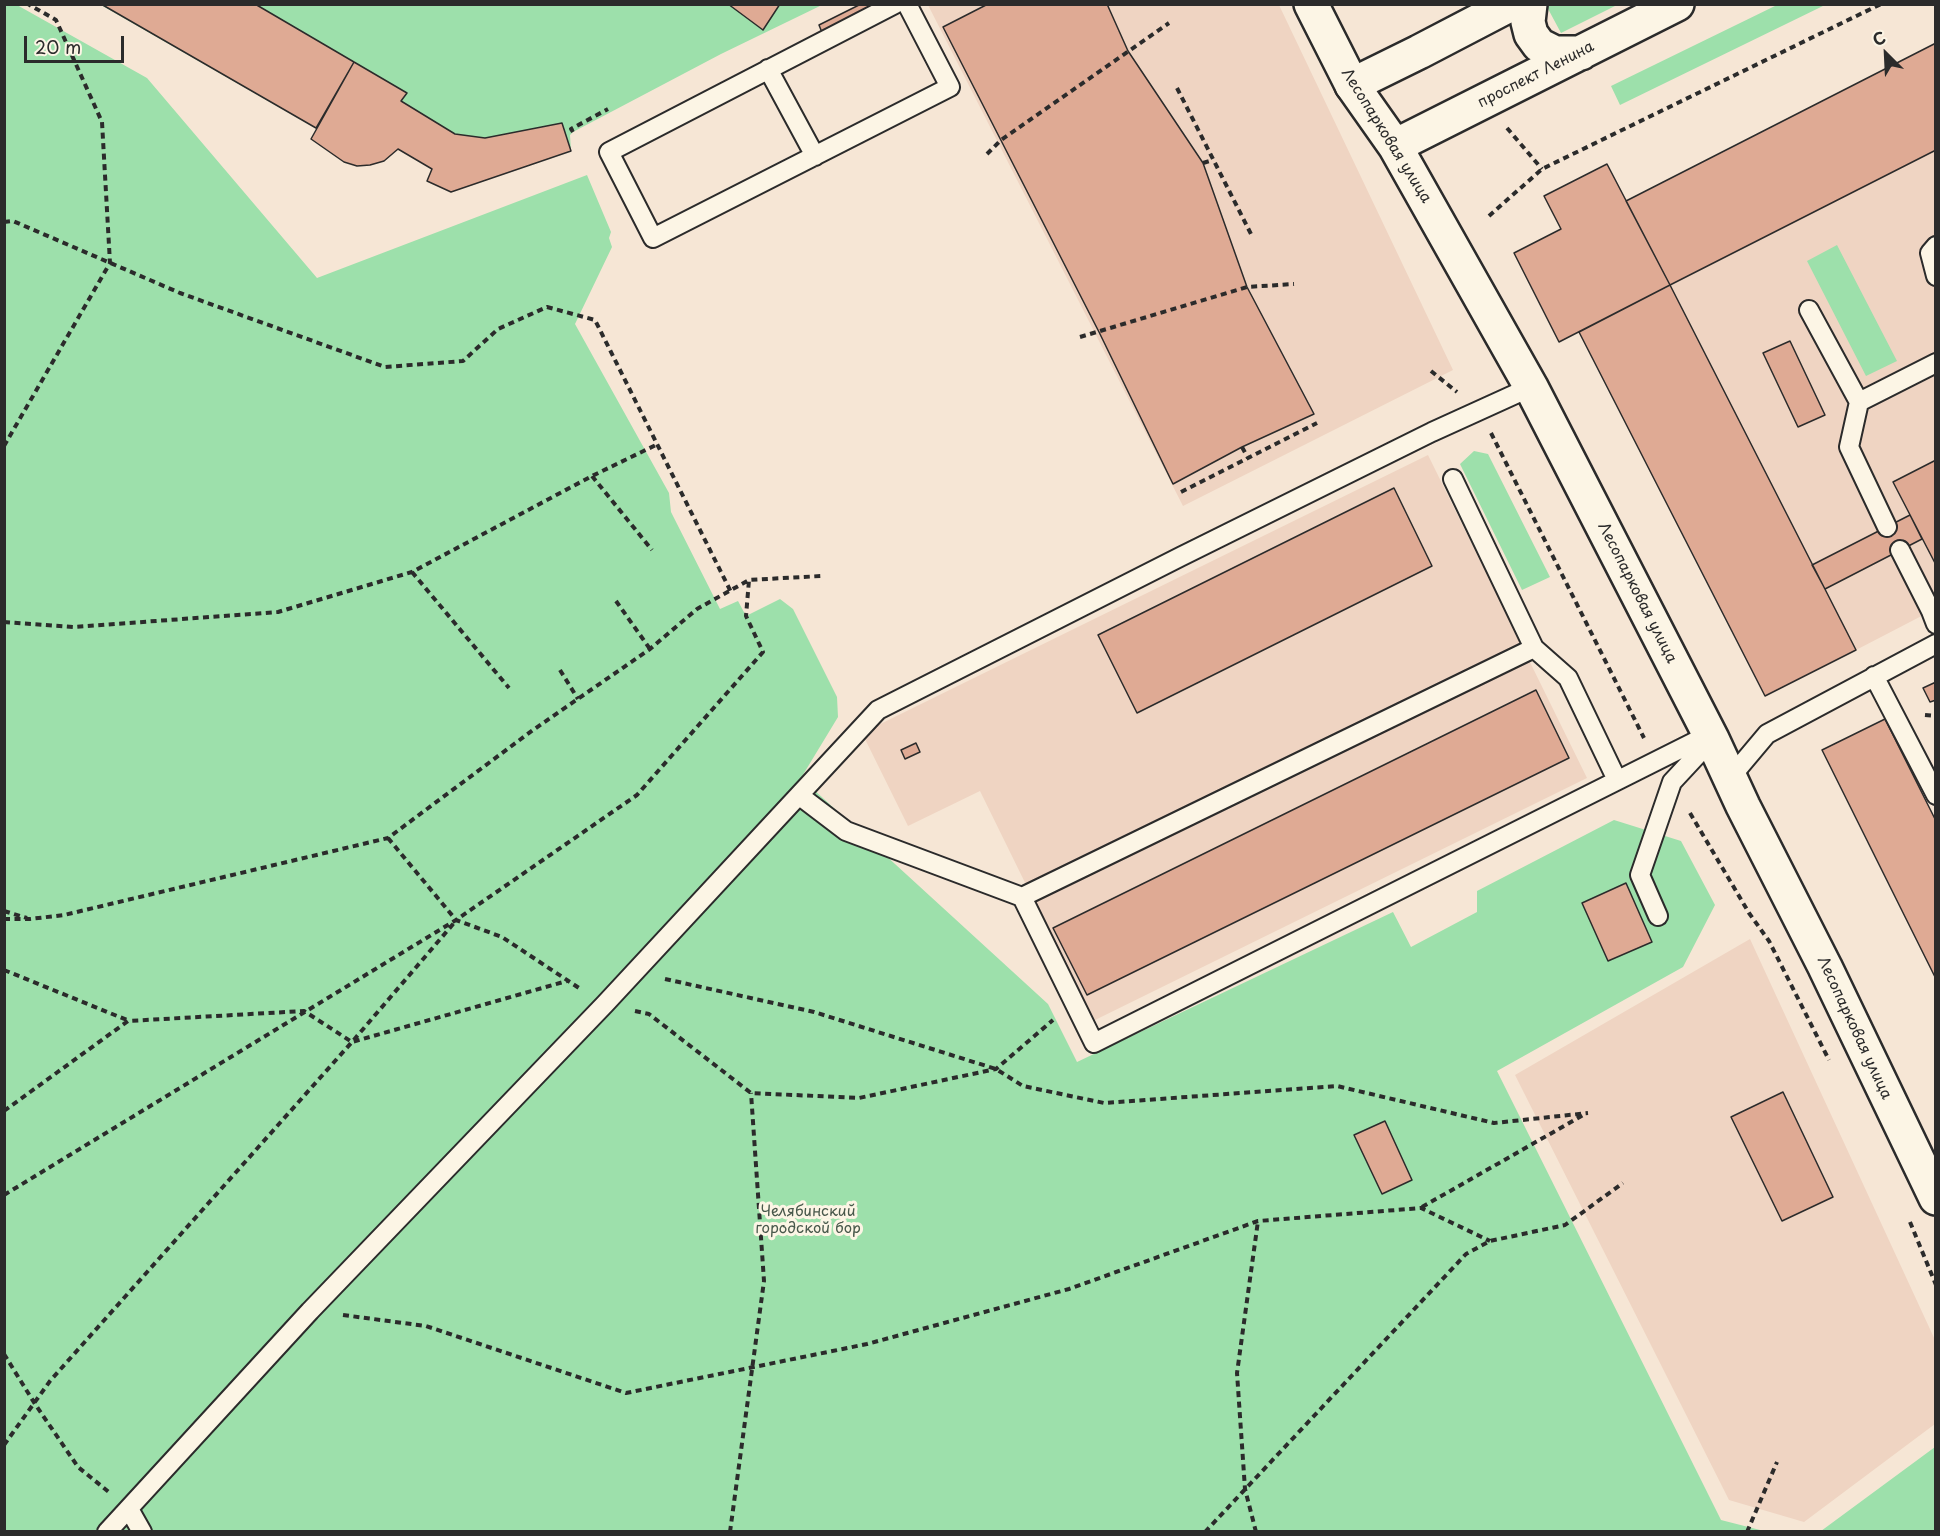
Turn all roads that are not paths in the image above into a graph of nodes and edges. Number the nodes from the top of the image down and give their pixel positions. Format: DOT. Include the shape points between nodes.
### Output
graph roads {
  1 [pos="895,4"];
  2 [pos="907,4"];
  3 [pos="1311,4"];
  4 [pos="1511,4"];
  5 [pos="1530,4"];
  6 [pos="1677,4"];
  7 [pos="1581,53"];
  8 [pos="768,69"];
  9 [pos="1352,85"];
  10 [pos="1395,146"];
  11 [pos="814,156"];
  12 [pos="1935,246"];
  13 [pos="1935,276"];
  14 [pos="1809,310"];
  15 [pos="1935,363"];
  16 [pos="1531,387"];
  17 [pos="1859,402"];
  18 [pos="1453,479"];
  19 [pos="1887,527"];
  20 [pos="1900,550"];
  21 [pos="1935,624"];
  22 [pos="1935,644"];
  23 [pos="1534,648"];
  24 [pos="1874,676"];
  25 [pos="1711,736"];
  26 [pos="1730,778"];
  27 [pos="1617,780"];
  28 [pos="1935,795"];
  29 [pos="800,796"];
  30 [pos="1022,897"];
  31 [pos="1658,916"];
  32 [pos="1935,1198"];
  33 [pos="129,1509"];
  34 [pos="107,1532"];
  35 [pos="142,1532"];
  1 -- 8 [label="lane"];
  2 -- 11 [label="lane" via="950,87"];
  3 -- 9 [label="main road, Лесопарковая улица"];
  4 -- 9 [label="main road"];
  5 -- 7 [label="main road" via="1528,22 1539,45 1555,53"];
  6 -- 7 [label="main road, проспект Ленина"];
  7 -- 10 [label="main road, проспект Ленина"];
  8 -- 11 [label="lane"];
  8 -- 11 [label="lane" via="609,152 653,238"];
  9 -- 10 [label="main road, Лесопарковая улица"];
  10 -- 16 [label="main road, Лесопарковая улица"];
  12 -- 13 [label="lane" via="1930,253"];
  14 -- 17 [label="lane"];
  15 -- 17 [label="lane"];
  16 -- 25 [label="main road, Лесопарковая улица"];
  16 -- 29 [label="lane" via="1432,432 878,710"];
  17 -- 19 [label="lane" via="1849,447"];
  18 -- 23 [label="lane"];
  20 -- 21 [label="lane"];
  22 -- 24 [label="lane"];
  23 -- 27 [label="lane" via="1568,678"];
  23 -- 30 [label="lane"];
  24 -- 26 [label="lane" via="1767,734"];
  24 -- 28 [label="lane"];
  25 -- 26 [label="main road, Лесопарковая улица"];
  25 -- 27 [label="lane"];
  25 -- 31 [label="lane" via="1672,782 1640,874"];
  26 -- 32 [label="main road, Лесопарковая улица"];
  27 -- 30 [label="lane" via="1094,1043"];
  29 -- 30 [label="lane" via="846,831"];
  29 -- 33 [label="lane" via="310,1311"];
  33 -- 34 [label="lane"];
  33 -- 35 [label="lane"];
}
